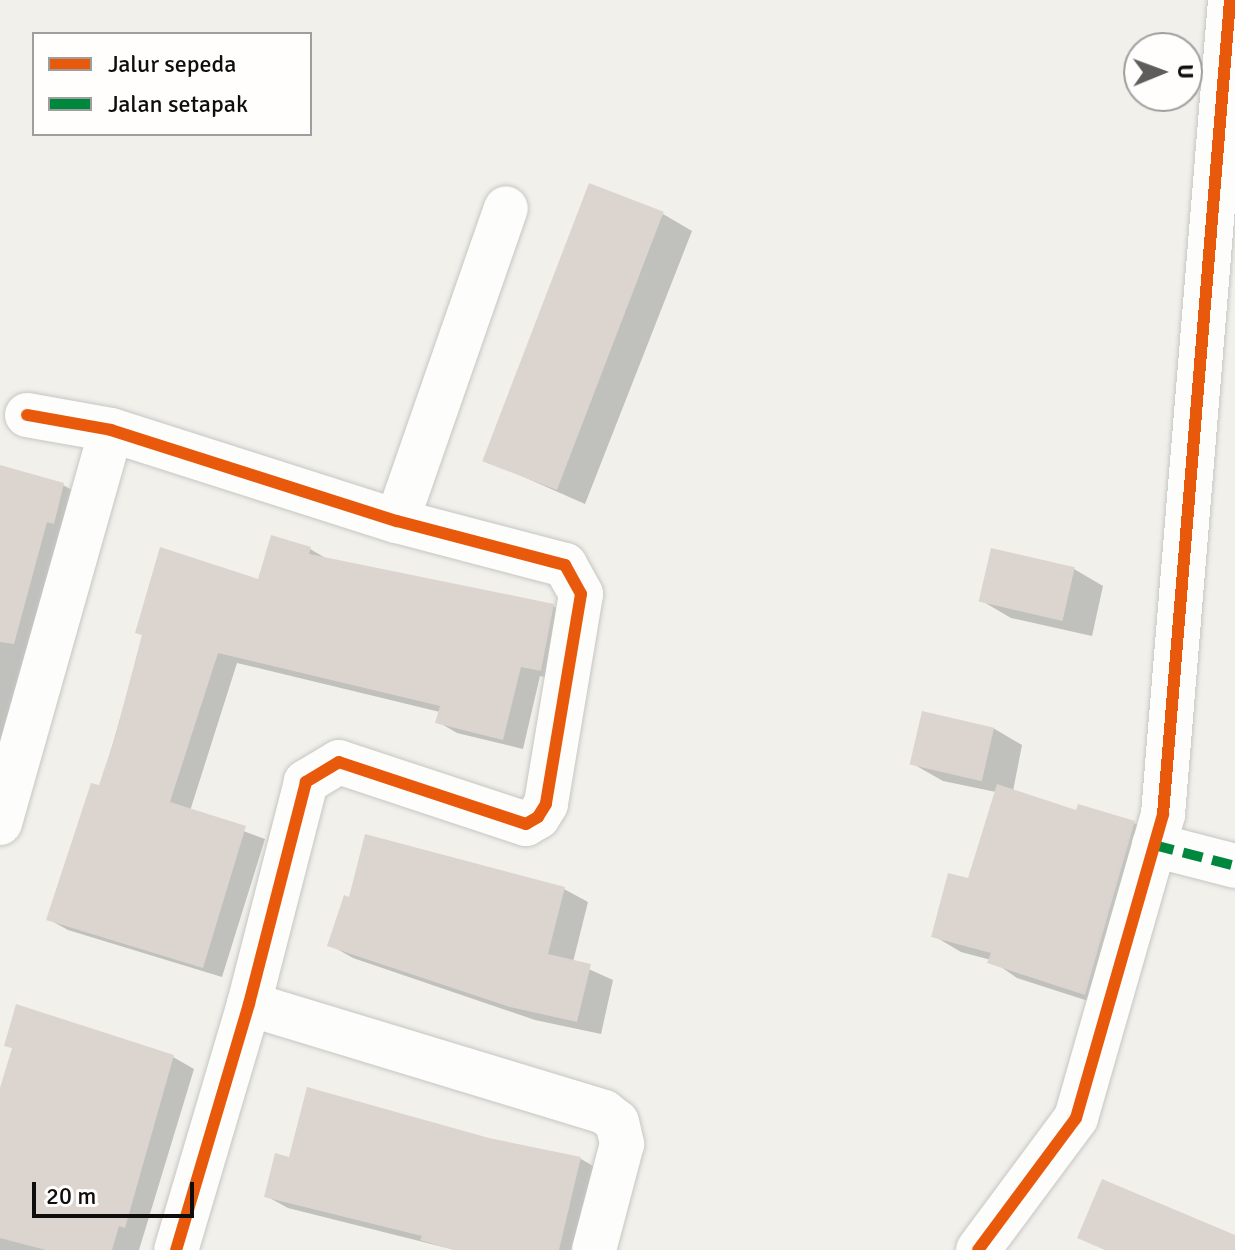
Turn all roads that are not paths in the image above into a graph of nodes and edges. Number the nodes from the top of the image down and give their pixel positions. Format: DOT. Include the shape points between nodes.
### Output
graph roads {
  1 [pos="1230,0"];
  2 [pos="506,208"];
  3 [pos="27,415"];
  4 [pos="111,430"];
  5 [pos="397,521"];
  6 [pos="0,823"];
  7 [pos="1154,845"];
  8 [pos="1235,866"];
  9 [pos="249,1004"];
  10 [pos="176,1250"];
  11 [pos="594,1250"];
  12 [pos="978,1250"];
  1 -- 7 [label="street" via="1163,814"];
  2 -- 5 [label="street"];
  3 -- 4 [label="street"];
  4 -- 5 [label="street"];
  4 -- 6 [label="street"];
  5 -- 9 [label="street" via="565,565 578,579 581,594 546,804 526,824 339,762 319,770 306,782"];
  7 -- 8 [label="street"];
  7 -- 12 [label="street" via="1076,1118"];
  9 -- 10 [label="street"];
  9 -- 11 [label="street" via="604,1112 617,1122 622,1144"];
}
